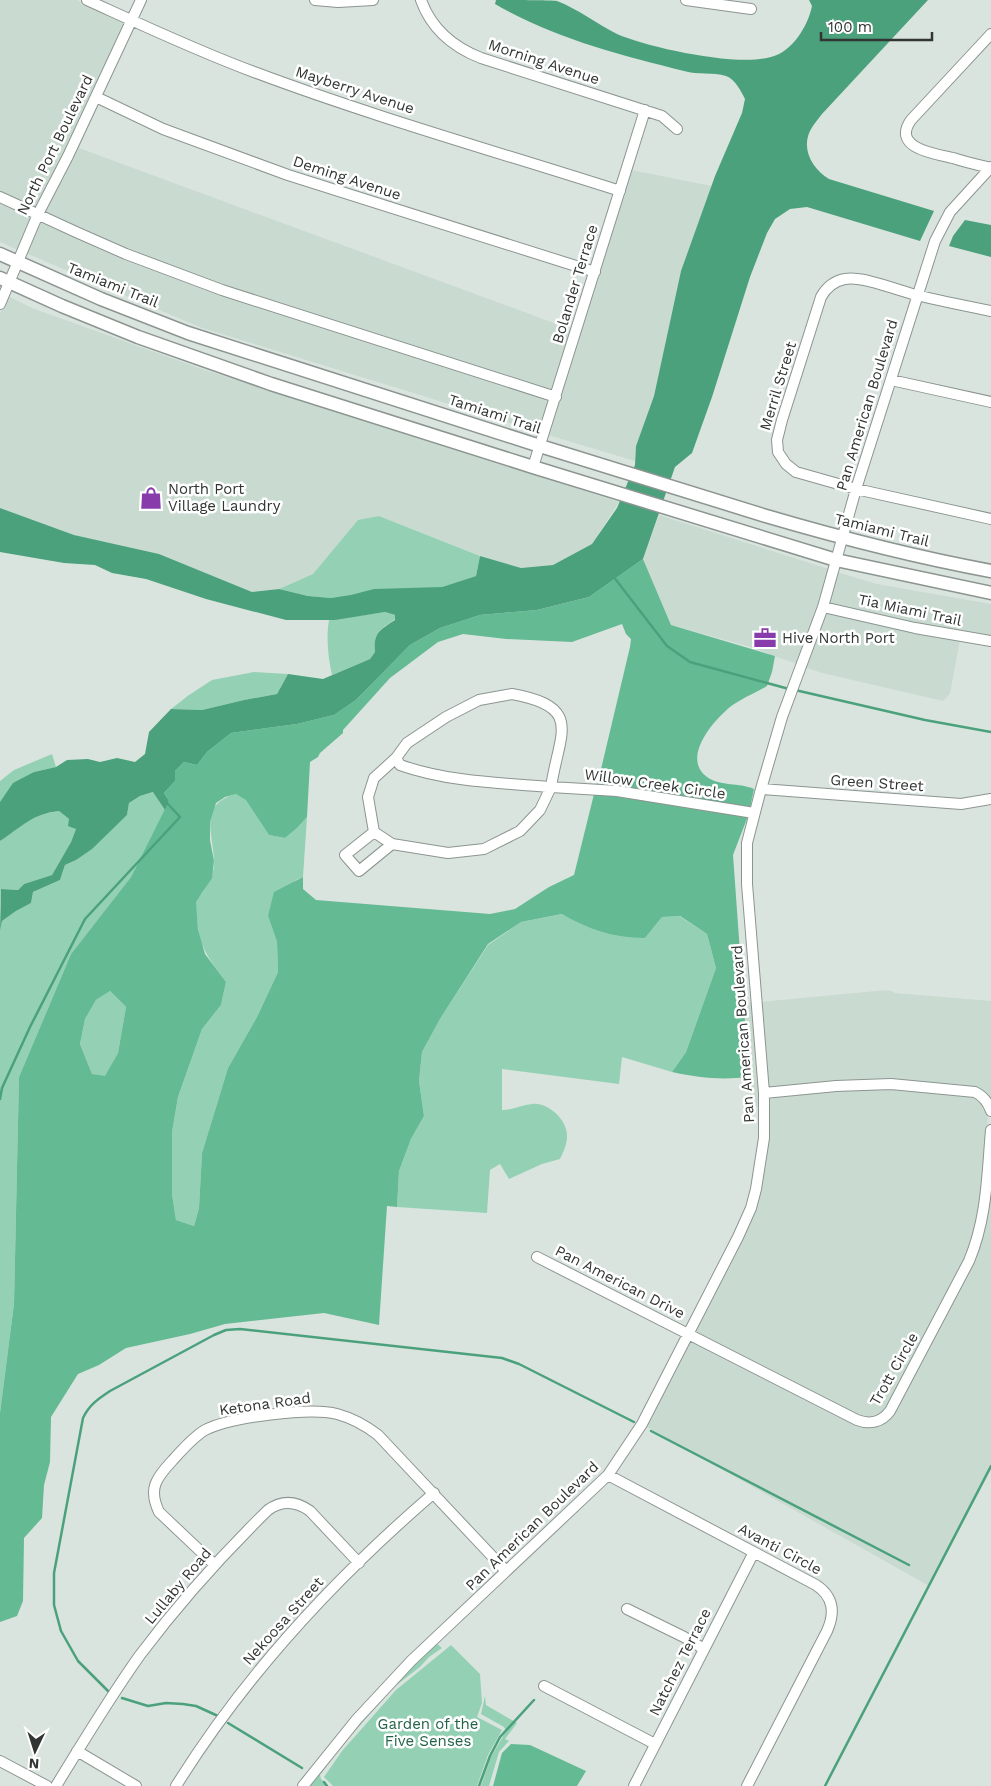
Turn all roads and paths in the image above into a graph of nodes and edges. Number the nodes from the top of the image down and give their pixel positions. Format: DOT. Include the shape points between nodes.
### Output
graph roads {
  1 [pos="87,0"];
  2 [pos="141,0"];
  3 [pos="315,0"];
  4 [pos="372,0"];
  5 [pos="421,0"];
  6 [pos="686,0"];
  7 [pos="751,9"];
  8 [pos="131,21"];
  9 [pos="991,34"];
  10 [pos="96,97"];
  11 [pos="645,110"];
  12 [pos="677,129"];
  13 [pos="991,167"];
  14 [pos="620,190"];
  15 [pos="0,197"];
  16 [pos="38,214"];
  17 [pos="0,254"];
  18 [pos="18,262"];
  19 [pos="595,272"];
  20 [pos="5,280"];
  21 [pos="917,295"];
  22 [pos="0,304"];
  23 [pos="991,311"];
  24 [pos="891,380"];
  25 [pos="556,397"];
  26 [pos="991,402"];
  27 [pos="540,446"];
  28 [pos="533,467"];
  29 [pos="856,490"];
  30 [pos="991,519"];
  31 [pos="842,538"];
  32 [pos="836,560"];
  33 [pos="991,571"];
  34 [pos="991,593"];
  35 [pos="823,607"];
  36 [pos="991,641"];
  37 [pos="396,758"];
  38 [pos="551,786"];
  39 [pos="761,789"];
  40 [pos="991,799"];
  41 [pos="754,813"];
  42 [pos="374,832"];
  43 [pos="392,844"];
  44 [pos="764,1093"];
  45 [pos="991,1111"];
  46 [pos="991,1130"];
  47 [pos="537,1257"];
  48 [pos="689,1334"];
  49 [pos="608,1475"];
  50 [pos="434,1493"];
  51 [pos="754,1552"];
  52 [pos="359,1563"];
  53 [pos="215,1565"];
  54 [pos="506,1571"];
  55 [pos="627,1609"];
  56 [pos="704,1649"];
  57 [pos="544,1686"];
  58 [pos="655,1744"];
  59 [pos="77,1751"];
  60 [pos="0,1761"];
  61 [pos="47,1786"];
  62 [pos="56,1786"];
  63 [pos="136,1786"];
  64 [pos="176,1786"];
  65 [pos="303,1786"];
  66 [pos="634,1786"];
  67 [pos="747,1786"];
  1 -- 8 [label="street, Mayberry Avenue"];
  2 -- 8 [label="street, North Port Boulevard"];
  3 -- 4 [label="street"];
  5 -- 11 [label="street, Morning Avenue" via="439,31 471,54"];
  6 -- 7 [label="street"];
  8 -- 10 [label="street, North Port Boulevard"];
  8 -- 14 [label="street, Mayberry Avenue" via="290,85"];
  9 -- 13 [label="street" via="910,120 906,131 909,142 921,150"];
  10 -- 16 [label="street, North Port Boulevard"];
  10 -- 19 [label="street, Deming Avenue" via="179,135 288,176"];
  11 -- 12 [label="street, Morning Avenue" via="667,119"];
  11 -- 14 [label="street, Bolander Terrace"];
  13 -- 21 [label="street, Pan American Boulevard" via="945,221"];
  14 -- 19 [label="street, Bolander Terrace"];
  15 -- 16 [label="street"];
  16 -- 18 [label="street, North Port Boulevard"];
  16 -- 25 [label="street" via="126,254 222,290"];
  17 -- 18 [label="main road, Tamiami Trail"];
  18 -- 20 [label="street, North Port Boulevard"];
  18 -- 27 [label="main road, Tamiami Trail" via="188,333"];
  19 -- 25 [label="street, Bolander Terrace"];
  20 -- 22 [label="street, North Port Boulevard"];
  20 -- 28 [label="main road" via="179,353"];
  21 -- 23 [label="street, Merril Street"];
  21 -- 24 [label="street, Pan American Boulevard"];
  21 -- 29 [label="street, Merril Street" via="860,279 844,279 831,285 821,297 778,432 778,452 786,464 802,475"];
  24 -- 26 [label="street"];
  24 -- 29 [label="street, Pan American Boulevard"];
  25 -- 27 [label="street, Bolander Terrace"];
  27 -- 28 [label="street, Bolander Terrace"];
  27 -- 31 [label="main road, Tamiami Trail"];
  28 -- 32 [label="main road"];
  29 -- 30 [label="street, Merril Street"];
  29 -- 31 [label="street, Pan American Boulevard"];
  31 -- 32 [label="street, Pan American Boulevard"];
  31 -- 33 [label="main road, Tamiami Trail"];
  32 -- 34 [label="main road"];
  32 -- 35 [label="street, Pan American Boulevard"];
  35 -- 36 [label="street, Tia Miami Trail"];
  35 -- 39 [label="street, Pan American Boulevard" via="796,678"];
  37 -- 38 [label="street, Willow Creek Circle" via="400,765 417,771 463,779"];
  37 -- 38 [label="street" via="408,743 446,717 479,700 512,694 534,698 550,706 560,717 559,753"];
  37 -- 42 [label="street" via="374,778 368,797"];
  38 -- 41 [label="street, Willow Creek Circle" via="617,791"];
  38 -- 43 [label="street" via="540,810 520,831 484,849 448,853"];
  39 -- 40 [label="street, Green Street" via="961,804"];
  39 -- 41 [label="street, Pan American Boulevard"];
  41 -- 44 [label="street, Pan American Boulevard" via="748,835 746,864"];
  42 -- 43 [label="street"];
  42 -- 43 [label="street" via="345,855 359,871"];
  44 -- 45 [label="street" via="861,1085 907,1086 975,1092 983,1097"];
  44 -- 48 [label="street, Pan American Boulevard" via="761,1165 750,1208"];
  46 -- 48 [label="street, Trott Circle" via="985,1206 976,1246 904,1386 881,1420 869,1423 857,1420"];
  47 -- 48 [label="street, Pan American Drive"];
  48 -- 49 [label="street, Pan American Boulevard" via="642,1424"];
  49 -- 51 [label="street, Avanti Circle"];
  49 -- 54 [label="street, Pan American Boulevard"];
  50 -- 52 [label="street, Nekoosa Street"];
  50 -- 53 [label="street, Ketona Road" via="378,1435 345,1416 309,1411 222,1423 190,1442 158,1475 154,1491 155,1504 162,1516"];
  50 -- 54 [label="street, Ketona Road"];
  51 -- 56 [label="street, Natchez Terrace"];
  51 -- 67 [label="street, Avanti Circle" via="822,1588 829,1598 832,1612 827,1631"];
  52 -- 53 [label="street, Lullaby Road" via="310,1511 287,1502 268,1510"];
  52 -- 64 [label="street, Nekoosa Street" via="294,1628 252,1678 202,1744"];
  53 -- 59 [label="street, Lullaby Road" via="141,1655"];
  54 -- 65 [label="street, Pan American Boulevard" via="383,1690"];
  55 -- 56 [label="street"];
  56 -- 58 [label="street, Natchez Terrace"];
  57 -- 58 [label="street"];
  58 -- 66 [label="street, Natchez Terrace"];
  59 -- 62 [label="street, Lullaby Road"];
  59 -- 63 [label="street"];
  60 -- 61 [label="street"];
}
